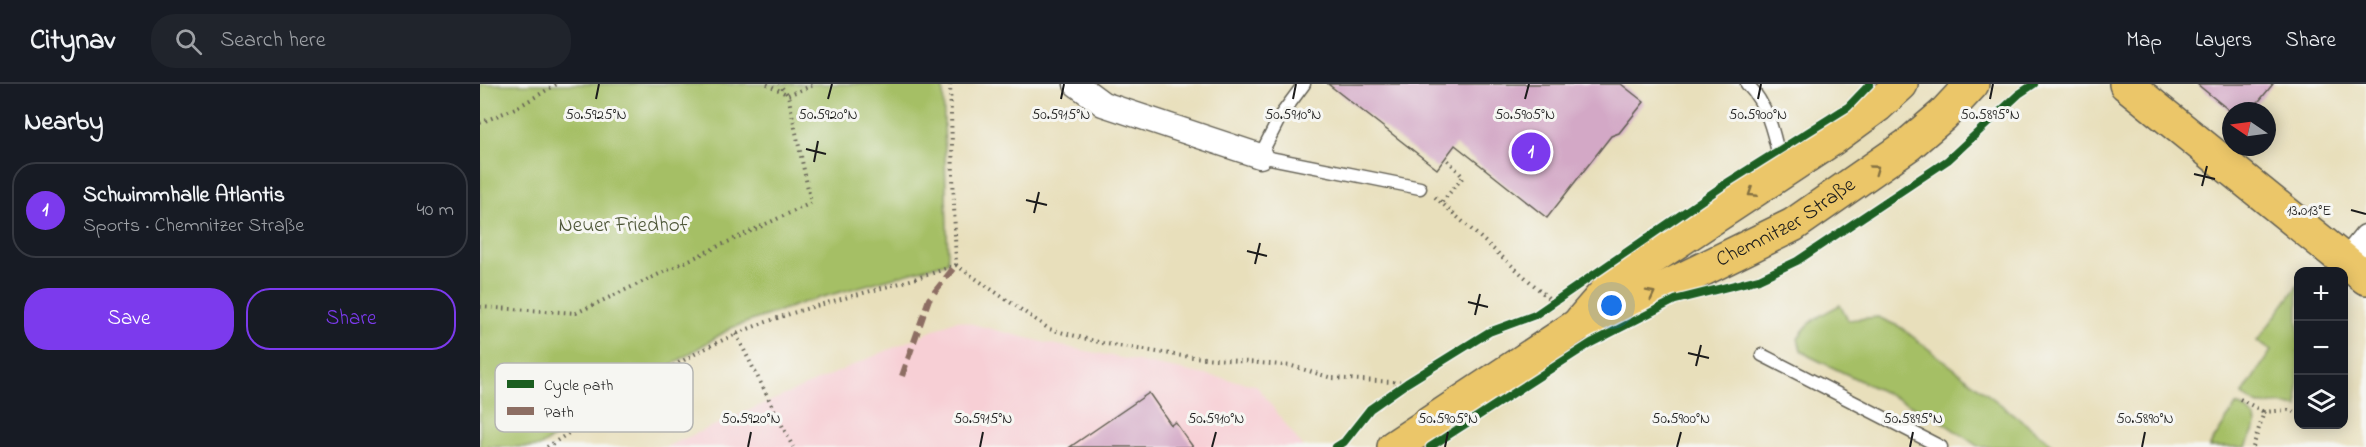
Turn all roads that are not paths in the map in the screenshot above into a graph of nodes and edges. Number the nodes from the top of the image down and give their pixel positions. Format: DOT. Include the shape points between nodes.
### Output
graph roads {
  1 [pos="1076,84"];
  2 [pos="1304,84"];
  3 [pos="1747,84"];
  4 [pos="1901,84"];
  5 [pos="1972,84"];
  6 [pos="2127,84"];
  7 [pos="1260,156"];
  8 [pos="1783,173"];
  9 [pos="1420,188"];
  10 [pos="2366,237"];
  11 [pos="2356,270"];
  12 [pos="1578,325"];
  13 [pos="1762,355"];
  14 [pos="1394,447"];
  15 [pos="1941,447"];
  1 -- 7 [label="street" via="1103,104"];
  2 -- 7 [label="lane" via="1281,115"];
  3 -- 8 [label="lane" via="1771,122"];
  4 -- 8 [label="main road, Chemnitzer Straße" via="1877,106"];
  12 -- 5 [label="main road, Chemnitzer Straße, one-way" via="1618,311 1793,225 1908,145"];
  6 -- 11 [label="main road"];
  7 -- 9 [label="lane"];
  8 -- 12 [label="main road, Chemnitzer Straße, one-way" via="1643,264 1607,291"];
  10 -- 11 [label="street"];
  12 -- 14 [label="main road, Chemnitzer Straße"];
  13 -- 15 [label="lane"];
}
